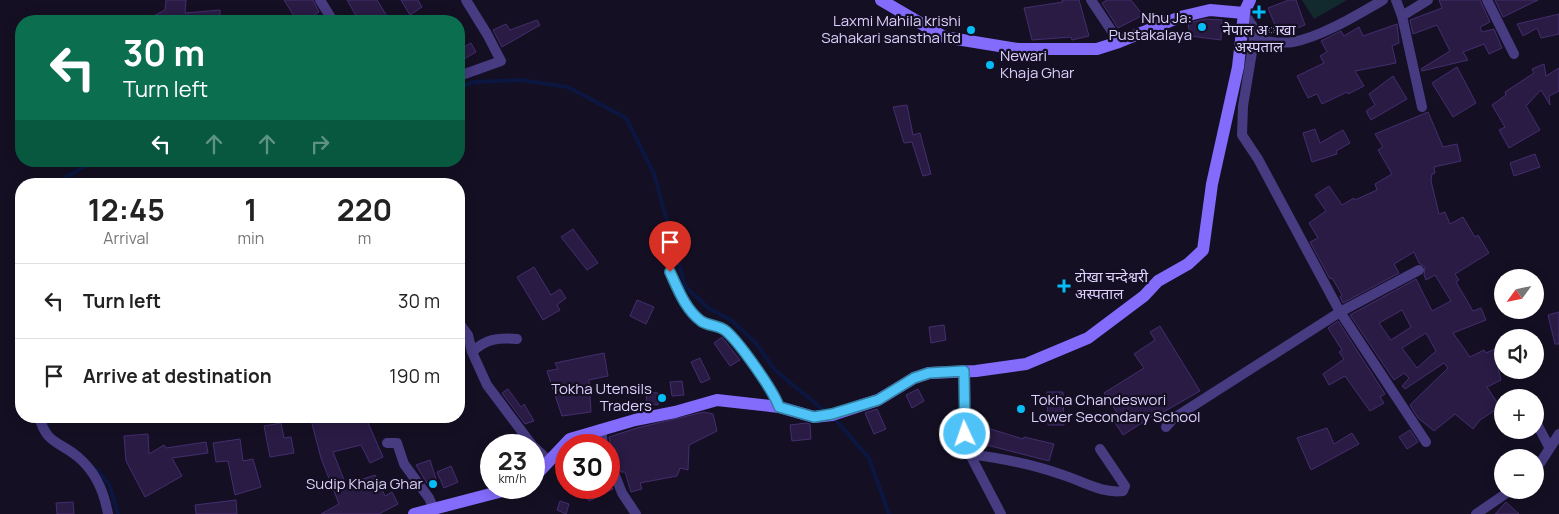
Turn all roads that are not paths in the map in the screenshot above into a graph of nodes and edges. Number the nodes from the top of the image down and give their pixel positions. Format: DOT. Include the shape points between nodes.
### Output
graph roads {
  1 [pos="320,0"];
  2 [pos="466,0"];
  3 [pos="881,0"];
  4 [pos="1091,0"];
  5 [pos="1250,0"];
  6 [pos="1383,0"];
  7 [pos="1396,0"];
  8 [pos="1428,0"];
  9 [pos="1487,0"];
  10 [pos="1244,13"];
  11 [pos="329,15"];
  12 [pos="1402,16"];
  13 [pos="1254,40"];
  14 [pos="1118,42"];
  15 [pos="1514,54"];
  16 [pos="465,74"];
  17 [pos="1422,107"];
  18 [pos="1419,270"];
  19 [pos="670,272"];
  20 [pos="1340,312"];
  21 [pos="465,331"];
  22 [pos="517,339"];
  23 [pos="472,352"];
  24 [pos="964,371"];
  25 [pos="779,407"];
  26 [pos="41,423"];
  27 [pos="1166,426"];
  28 [pos="601,429"];
  29 [pos="524,434"];
  30 [pos="602,434"];
  31 [pos="1559,434"];
  32 [pos="1544,437"];
  33 [pos="1426,442"];
  34 [pos="387,443"];
  35 [pos="1549,447"];
  36 [pos="1100,449"];
  37 [pos="969,454"];
  38 [pos="1544,456"];
  39 [pos="545,457"];
  40 [pos="548,460"];
  41 [pos="545,464"];
  42 [pos="620,488"];
  43 [pos="480,496"];
  44 [pos="1500,499"];
  45 [pos="433,508"];
  46 [pos="1483,512"];
  47 [pos="108,514"];
  48 [pos="414,514"];
  49 [pos="636,514"];
  50 [pos="1001,514"];
  1 -- 11 [label="street"];
  2 -- 16 [label="street" via="501,61"];
  3 -- 14 [label="street" via="944,37 1018,49 1097,48"];
  4 -- 14 [label="street"];
  5 -- 10 [label="street"];
  6 -- 13 [label="street" via="1305,39 1291,43"];
  7 -- 12 [label="street"];
  8 -- 12 [label="street"];
  9 -- 15 [label="street"];
  10 -- 13 [label="street" via="1252,25"];
  10 -- 14 [label="street" via="1210,10 1180,17"];
  10 -- 24 [label="street" via="1238,68 1212,184 1202,250 1188,264 1158,281 1144,296 1088,338 1026,364"];
  12 -- 17 [label="street"];
  13 -- 20 [label="street" via="1243,106 1242,135"];
  18 -- 20 [label="street"];
  19 -- 25 [label="street" via="692,312 702,322 724,330 734,338"];
  20 -- 27 [label="street"];
  20 -- 33 [label="street"];
  21 -- 23 [label="street"];
  22 -- 23 [label="street" via="482,342"];
  23 -- 29 [label="street" via="488,385"];
  24 -- 25 [label="street" via="929,373 914,378 878,400 814,417"];
  24 -- 37 [label="street" via="964,425"];
  25 -- 28 [label="street" via="717,400"];
  26 -- 47 [label="street" via="49,438 76,455 90,469 105,496"];
  28 -- 30 [label="street"];
  28 -- 40 [label="street" via="570,439"];
  31 -- 35 [label="street"];
  32 -- 35 [label="street"];
  34 -- 45 [label="street" via="397,443 404,464"];
  35 -- 38 [label="street"];
  36 -- 37 [label="street" via="1125,486 1123,491 1102,489 1062,474"];
  37 -- 50 [label="street"];
  39 -- 40 [label="street"];
  40 -- 41 [label="street"];
  42 -- 49 [label="street"];
  43 -- 45 [label="street"];
  44 -- 46 [label="street"];
  45 -- 48 [label="street"];
}
